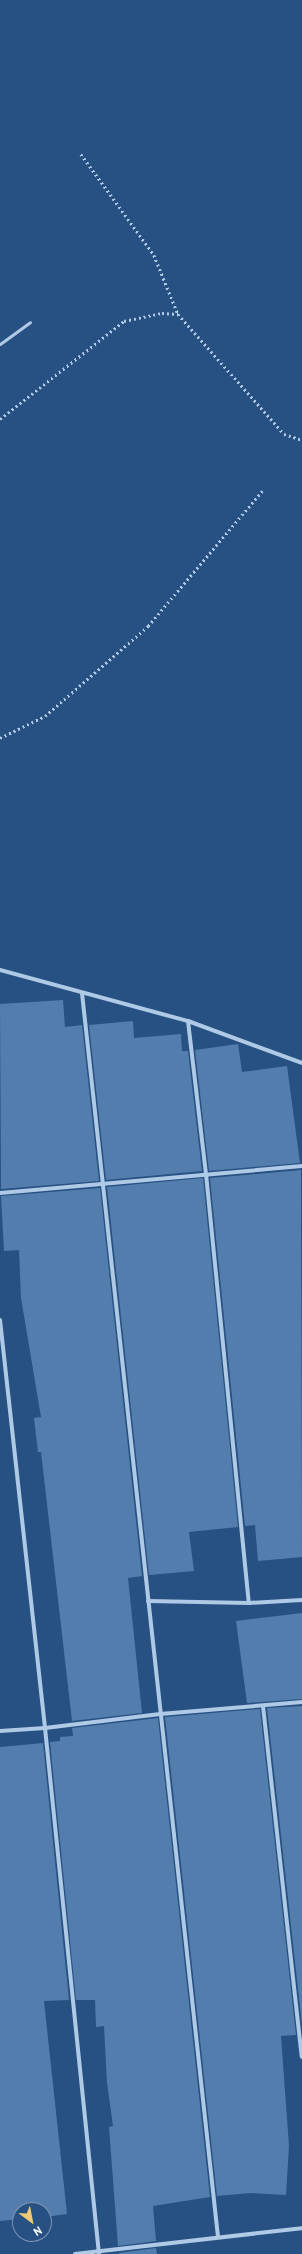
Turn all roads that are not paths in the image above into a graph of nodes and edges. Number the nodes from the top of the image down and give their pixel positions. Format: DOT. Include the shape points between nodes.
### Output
graph roads {
  1 [pos="30,322"];
  2 [pos="0,344"];
  3 [pos="0,970"];
  4 [pos="82,993"];
  5 [pos="188,1022"];
  6 [pos="302,1063"];
  7 [pos="302,1166"];
  8 [pos="206,1174"];
  9 [pos="103,1184"];
  10 [pos="0,1193"];
  11 [pos="0,1320"];
  12 [pos="302,1600"];
  13 [pos="148,1602"];
  14 [pos="250,1603"];
  15 [pos="302,1702"];
  16 [pos="263,1706"];
  17 [pos="160,1714"];
  18 [pos="45,1728"];
  19 [pos="0,1731"];
  20 [pos="302,2057"];
  21 [pos="302,2228"];
  22 [pos="218,2236"];
  23 [pos="99,2252"];
  24 [pos="75,2254"];
  1 -- 2 [label="lane"];
  3 -- 4 [label="street"];
  4 -- 5 [label="street"];
  4 -- 9 [label="street"];
  5 -- 6 [label="street"];
  5 -- 8 [label="street"];
  7 -- 8 [label="street"];
  8 -- 9 [label="street"];
  8 -- 14 [label="street"];
  9 -- 10 [label="street"];
  9 -- 13 [label="street"];
  11 -- 18 [label="street"];
  12 -- 14 [label="street"];
  13 -- 14 [label="street"];
  13 -- 17 [label="street"];
  15 -- 16 [label="street"];
  16 -- 17 [label="street"];
  16 -- 20 [label="street"];
  17 -- 18 [label="street"];
  17 -- 22 [label="street"];
  18 -- 19 [label="street"];
  18 -- 23 [label="street"];
  21 -- 22 [label="street"];
  22 -- 23 [label="street"];
  23 -- 24 [label="street"];
}
